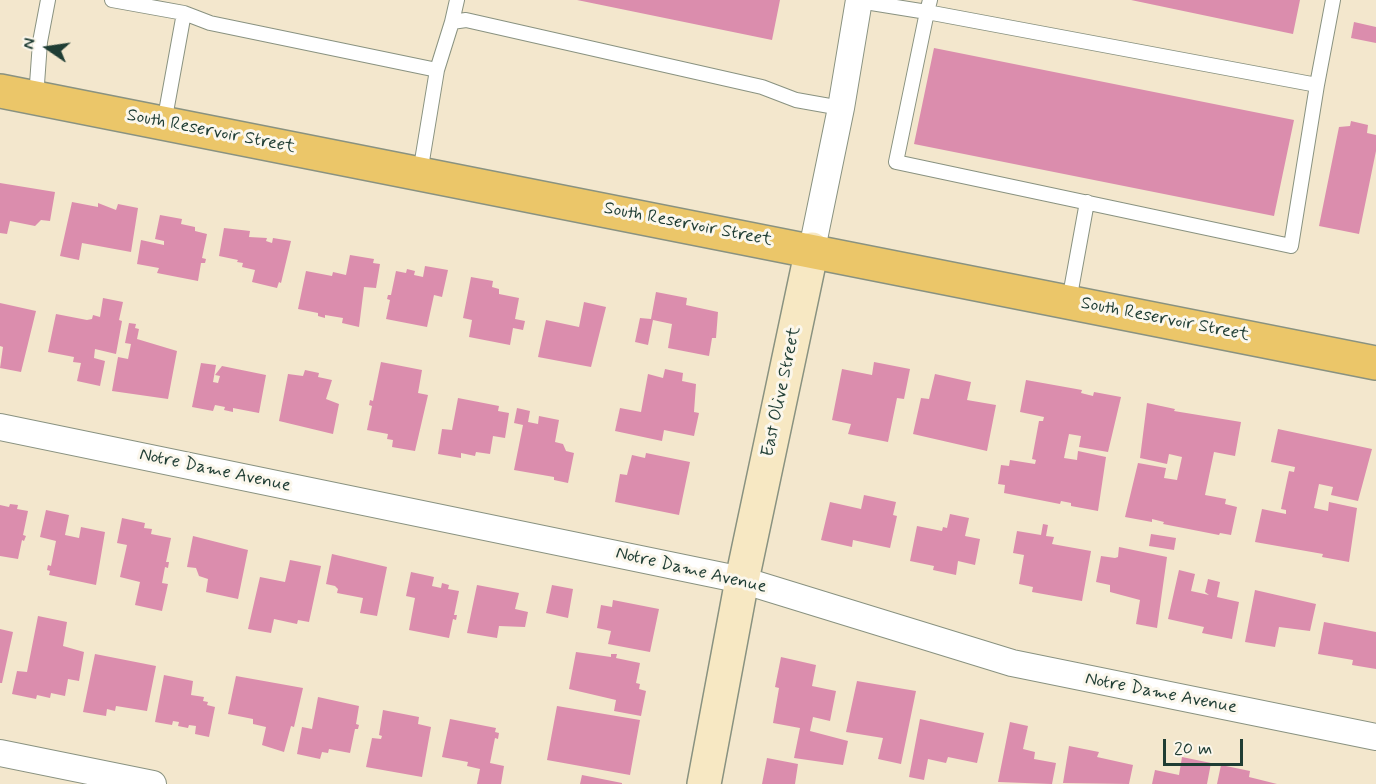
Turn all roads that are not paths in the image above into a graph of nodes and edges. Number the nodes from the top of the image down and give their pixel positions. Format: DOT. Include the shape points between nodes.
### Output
graph roads {
  1 [pos="48,0"];
  2 [pos="112,0"];
  3 [pos="457,0"];
  4 [pos="1333,0"];
  5 [pos="859,1"];
  6 [pos="928,6"];
  7 [pos="184,13"];
  8 [pos="452,22"];
  9 [pos="437,70"];
  10 [pos="1317,85"];
  11 [pos="0,91"];
  12 [pos="36,98"];
  13 [pos="841,108"];
  14 [pos="164,123"];
  15 [pos="420,173"];
  16 [pos="1086,202"];
  17 [pos="812,249"];
  18 [pos="1069,301"];
  19 [pos="1376,363"];
  20 [pos="0,427"];
  21 [pos="742,580"];
  22 [pos="1376,737"];
  23 [pos="0,753"];
  24 [pos="153,784"];
  25 [pos="704,784"];
  1 -- 12 [label="lane"];
  2 -- 7 [label="lane"];
  3 -- 8 [label="lane"];
  4 -- 10 [label="lane"];
  5 -- 6 [label="lane"];
  5 -- 13 [label="street, East Olive Street"];
  6 -- 10 [label="lane"];
  6 -- 16 [label="lane" via="896,162"];
  7 -- 9 [label="lane" via="210,23"];
  7 -- 14 [label="lane"];
  8 -- 9 [label="lane"];
  8 -- 13 [label="lane" via="466,20"];
  9 -- 15 [label="lane"];
  10 -- 16 [label="lane" via="1291,246"];
  11 -- 12 [label="main road, South Reservoir Street"];
  12 -- 14 [label="main road, South Reservoir Street"];
  13 -- 17 [label="street, East Olive Street"];
  14 -- 15 [label="main road, South Reservoir Street"];
  15 -- 17 [label="main road, South Reservoir Street"];
  16 -- 18 [label="lane"];
  17 -- 18 [label="main road, South Reservoir Street"];
  17 -- 21 [label="street, East Olive Street"];
  18 -- 19 [label="main road, South Reservoir Street"];
  20 -- 21 [label="street, Notre Dame Avenue"];
  21 -- 22 [label="street, Notre Dame Avenue" via="1012,663"];
  21 -- 25 [label="street, East Olive Street"];
  23 -- 24 [label="street"];
}
